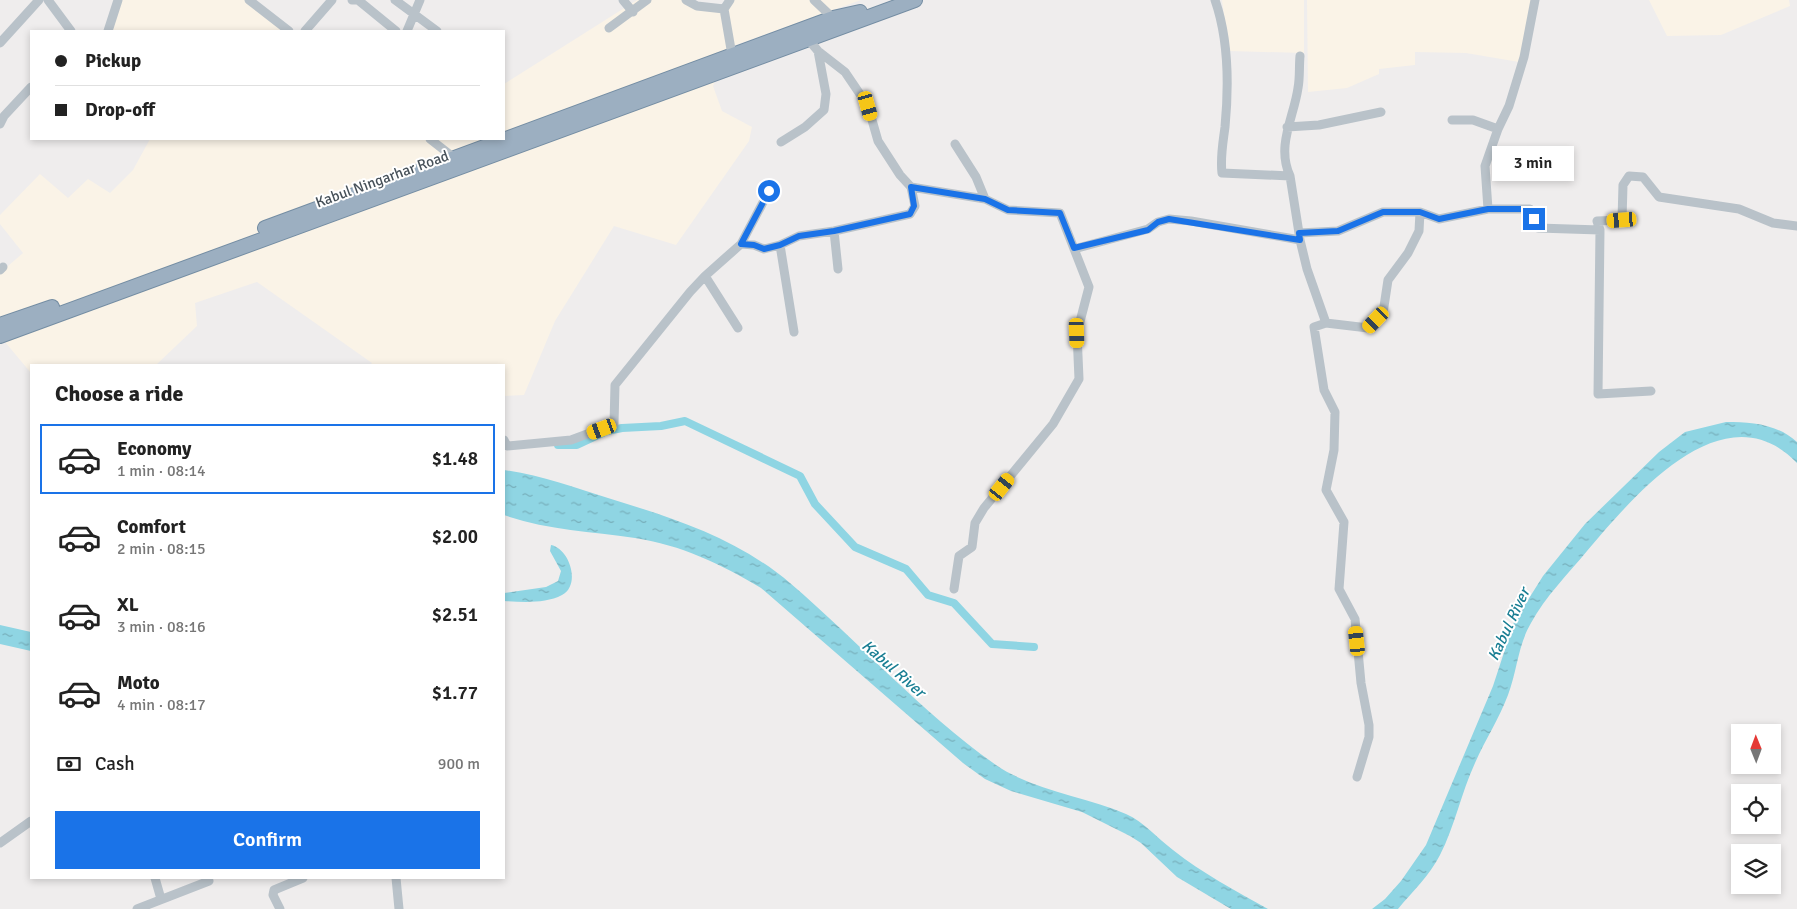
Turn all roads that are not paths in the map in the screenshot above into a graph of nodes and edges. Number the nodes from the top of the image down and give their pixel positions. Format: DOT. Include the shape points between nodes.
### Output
graph roads {
  1 [pos="39,0"];
  2 [pos="48,0"];
  3 [pos="118,0"];
  4 [pos="249,0"];
  5 [pos="332,0"];
  6 [pos="352,0"];
  7 [pos="395,0"];
  8 [pos="420,0"];
  9 [pos="623,0"];
  10 [pos="647,0"];
  11 [pos="686,0"];
  12 [pos="730,0"];
  13 [pos="814,0"];
  14 [pos="894,0"];
  15 [pos="915,0"];
  16 [pos="1215,0"];
  17 [pos="1535,0"];
  18 [pos="724,10"];
  19 [pos="633,12"];
  20 [pos="415,15"];
  21 [pos="833,18"];
  22 [pos="609,28"];
  23 [pos="70,30"];
  24 [pos="108,30"];
  25 [pos="288,30"];
  26 [pos="306,30"];
  27 [pos="395,30"];
  28 [pos="408,30"];
  29 [pos="437,30"];
  30 [pos="808,39"];
  31 [pos="1,40"];
  32 [pos="818,51"];
  33 [pos="732,55"];
  34 [pos="1300,56"];
  35 [pos="30,88"];
  36 [pos="1380,112"];
  37 [pos="1452,120"];
  38 [pos="0,124"];
  39 [pos="1287,127"];
  40 [pos="1498,128"];
  41 [pos="505,138"];
  42 [pos="431,140"];
  43 [pos="499,140"];
  44 [pos="781,142"];
  45 [pos="955,144"];
  46 [pos="453,157"];
  47 [pos="1290,176"];
  48 [pos="911,187"];
  49 [pos="769,191"];
  50 [pos="985,199"];
  51 [pos="1488,209"];
  52 [pos="1420,212"];
  53 [pos="1797,226"];
  54 [pos="1600,230"];
  55 [pos="834,231"];
  56 [pos="1300,237"];
  57 [pos="741,244"];
  58 [pos="780,245"];
  59 [pos="1074,248"];
  60 [pos="838,268"];
  61 [pos="705,276"];
  62 [pos="1326,323"];
  63 [pos="0,325"];
  64 [pos="738,328"];
  65 [pos="794,332"];
  66 [pos="0,336"];
  67 [pos="1651,391"];
  68 [pos="505,442"];
  69 [pos="954,590"];
  70 [pos="1357,777"];
  71 [pos="30,821"];
  72 [pos="0,843"];
  73 [pos="155,879"];
  74 [pos="301,879"];
  75 [pos="396,879"];
  76 [pos="204,880"];
  77 [pos="161,899"];
  78 [pos="137,909"];
  79 [pos="280,909"];
  80 [pos="400,909"];
  1 -- 31 [label="street"];
  2 -- 23 [label="street"];
  3 -- 24 [label="street"];
  4 -- 25 [label="street"];
  5 -- 26 [label="street"];
  6 -- 27 [label="street" via="358,0"];
  7 -- 20 [label="street"];
  8 -- 20 [label="street"];
  9 -- 19 [label="street"];
  10 -- 19 [label="street"];
  11 -- 18 [label="street" via="696,6"];
  12 -- 18 [label="street"];
  13 -- 21 [label="street"];
  14 -- 21 [label="highway, Kabul Ningarhar Road" via="863,12"];
  15 -- 30 [label="highway, Kabul Ningarhar Road"];
  16 -- 47 [label="street" via="1221,16 1226,56 1225,126 1220,156 1222,173"];
  17 -- 40 [label="street" via="1524,57 1509,106"];
  18 -- 33 [label="street"];
  19 -- 22 [label="street"];
  20 -- 28 [label="street"];
  20 -- 29 [label="street"];
  21 -- 33 [label="highway, Kabul Ningarhar Road"];
  30 -- 32 [label="street"];
  30 -- 66 [label="highway, Kabul Ningarhar Road"];
  32 -- 44 [label="street" via="826,94 824,110"];
  32 -- 48 [label="street" via="844,72 868,106 878,141"];
  33 -- 41 [label="highway, Kabul Ningarhar Road"];
  34 -- 39 [label="street" via="1298,89"];
  35 -- 38 [label="street"];
  36 -- 39 [label="street" via="1318,125"];
  37 -- 40 [label="street" via="1473,120"];
  39 -- 47 [label="street" via="1284,164"];
  40 -- 51 [label="street" via="1485,166"];
  42 -- 46 [label="street"];
  43 -- 46 [label="highway, Kabul Ningarhar Road"];
  45 -- 50 [label="street" via="976,177"];
  46 -- 63 [label="highway, Kabul Ningarhar Road"];
  47 -- 56 [label="street"];
  48 -- 50 [label="street"];
  48 -- 55 [label="street" via="914,206 910,214"];
  49 -- 57 [label="street"];
  50 -- 59 [label="street" via="1008,210 1060,213"];
  51 -- 52 [label="street" via="1439,219"];
  51 -- 54 [label="street" via="1530,209 1538,228"];
  52 -- 56 [label="street" via="1383,212 1338,231"];
  52 -- 62 [label="street" via="1419,231 1388,280 1382,313 1368,328"];
  53 -- 54 [label="street" via="1773,223 1739,209 1659,197 1643,177 1628,176 1623,185 1622,220 1597,221"];
  54 -- 67 [label="street" via="1598,394"];
  55 -- 58 [label="street" via="799,236"];
  55 -- 60 [label="street"];
  56 -- 59 [label="street" via="1169,219 1148,230"];
  56 -- 62 [label="street" via="1307,269"];
  57 -- 58 [label="street" via="764,249"];
  57 -- 61 [label="street"];
  58 -- 65 [label="street"];
  59 -- 69 [label="street" via="1089,287 1077,333 1079,379 1053,424 979,516 972,547 959,556"];
  61 -- 64 [label="street"];
  61 -- 68 [label="street" via="615,385 614,424 572,440 507,446"];
  62 -- 70 [label="street" via="1314,327 1324,390 1335,412 1334,450 1326,490 1344,522 1339,589 1355,619 1369,725 1369,737"];
  71 -- 72 [label="street"];
  73 -- 77 [label="street"];
  74 -- 79 [label="street" via="274,890"];
  75 -- 80 [label="street"];
  76 -- 77 [label="street"];
  77 -- 78 [label="street"];
}
